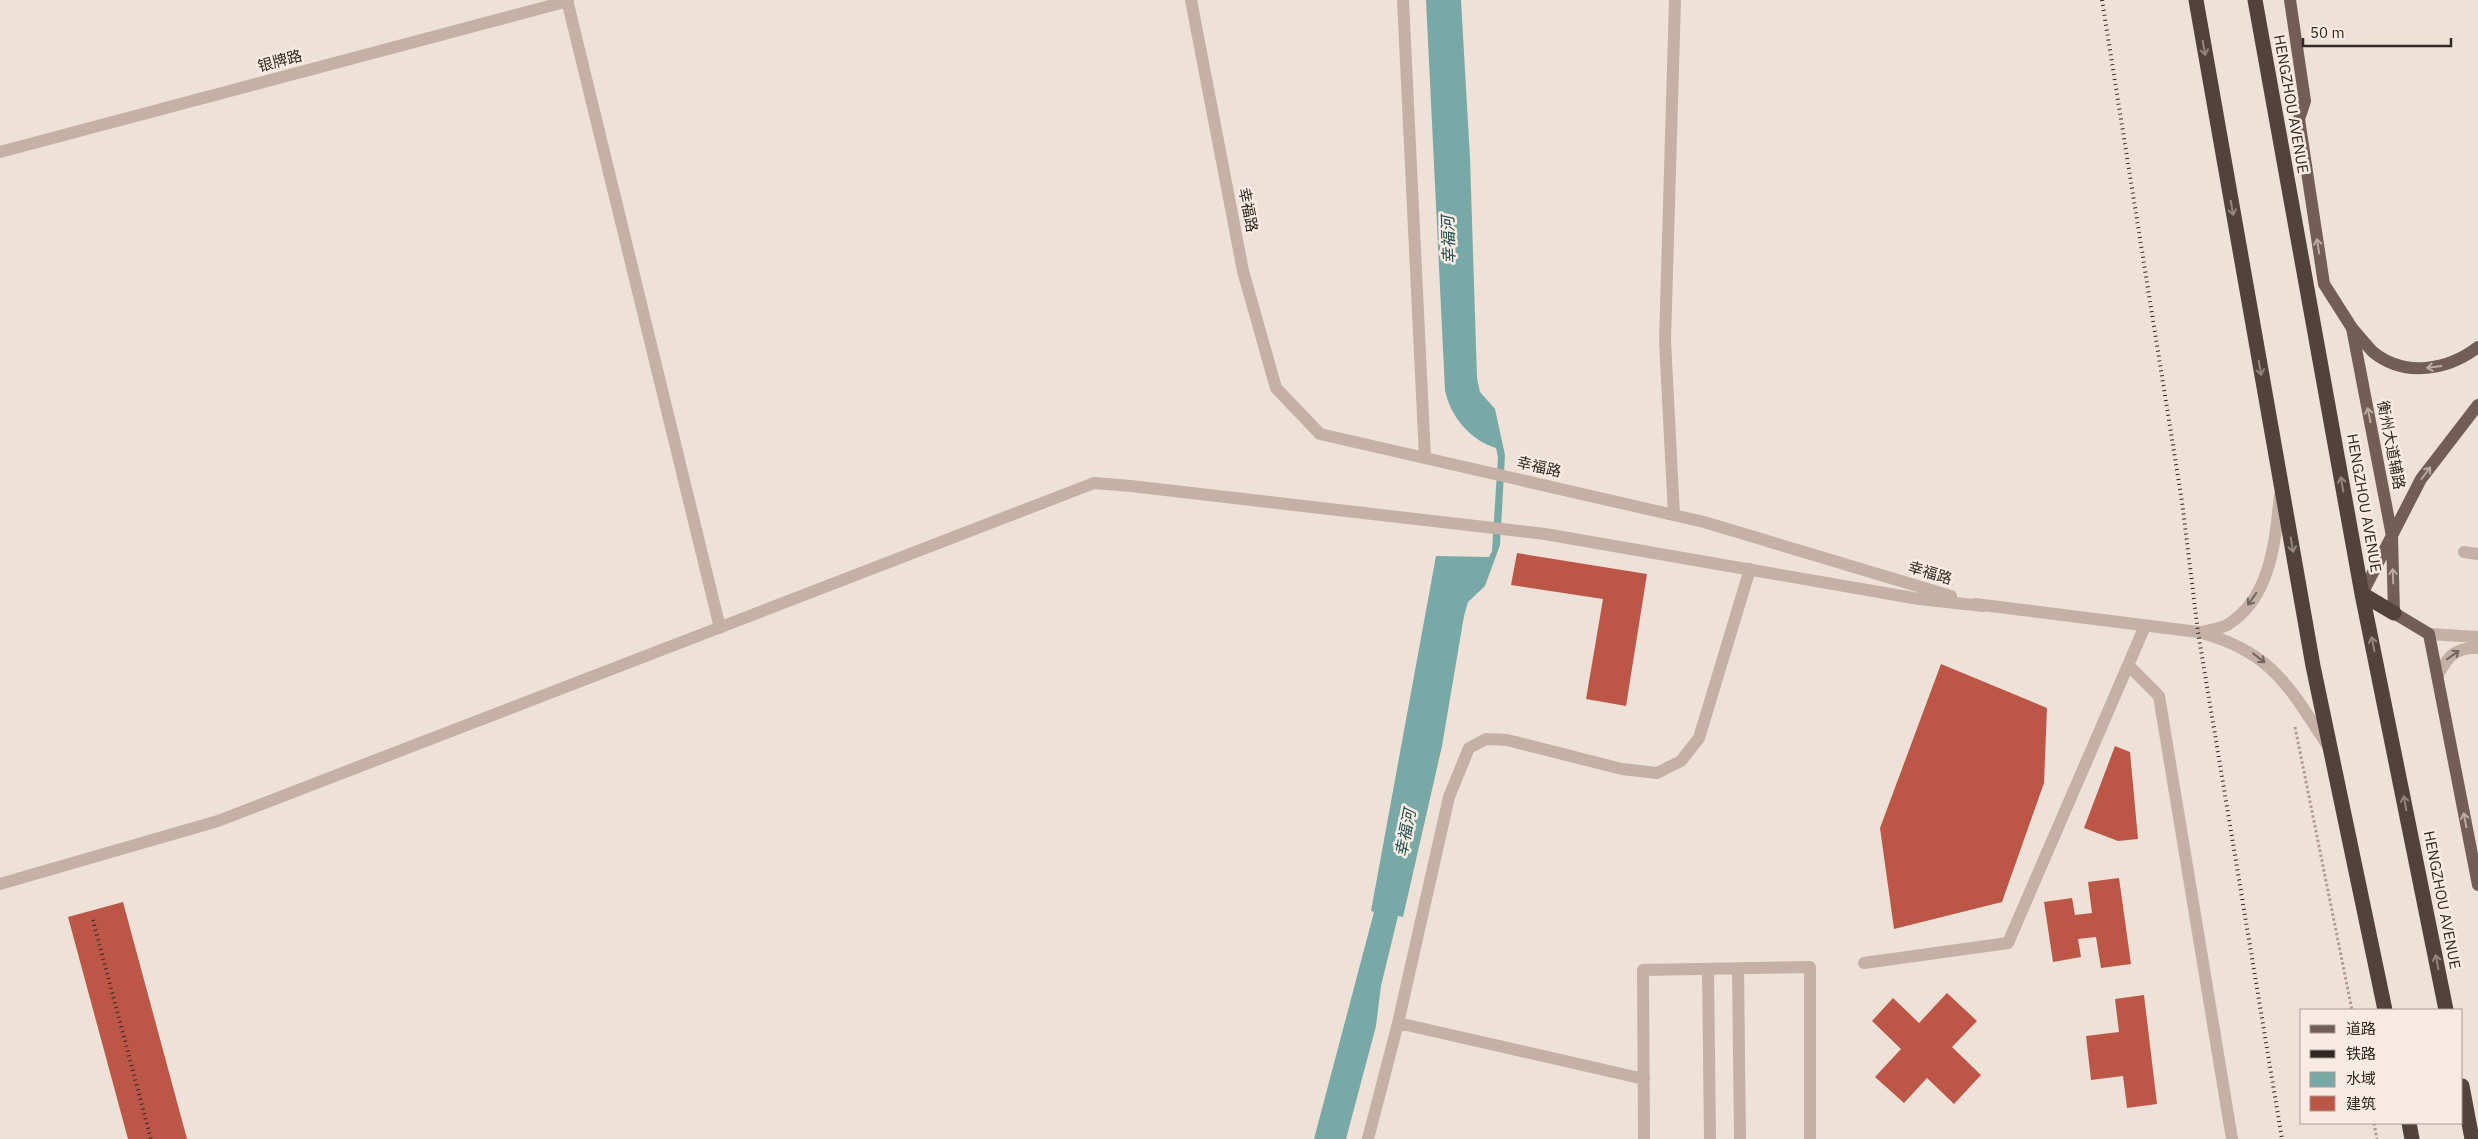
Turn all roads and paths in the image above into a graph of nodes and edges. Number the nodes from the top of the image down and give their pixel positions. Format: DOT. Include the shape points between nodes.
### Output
graph roads {
  1 [pos="1190,0"];
  2 [pos="1403,0"];
  3 [pos="1675,0"];
  4 [pos="2196,0"];
  5 [pos="2255,0"];
  6 [pos="2290,0"];
  7 [pos="567,1"];
  8 [pos="0,152"];
  9 [pos="2303,267"];
  10 [pos="2324,284"];
  11 [pos="2352,328"];
  12 [pos="2478,348"];
  13 [pos="2478,404"];
  14 [pos="1425,458"];
  15 [pos="2281,485"];
  16 [pos="1674,515"];
  17 [pos="2392,536"];
  18 [pos="2464,552"];
  19 [pos="2478,554"];
  20 [pos="1750,569"];
  21 [pos="2362,594"];
  22 [pos="1983,606"];
  23 [pos="2394,613"];
  24 [pos="2145,626"];
  25 [pos="720,628"];
  26 [pos="2198,632"];
  27 [pos="2429,634"];
  28 [pos="2478,637"];
  29 [pos="2478,648"];
  30 [pos="2128,665"];
  31 [pos="2438,676"];
  32 [pos="2294,721"];
  33 [pos="2331,750"];
  34 [pos="2475,851"];
  35 [pos="0,884"];
  36 [pos="2478,885"];
  37 [pos="1864,963"];
  38 [pos="1738,968"];
  39 [pos="1708,969"];
  40 [pos="2352,1009"];
  41 [pos="2385,1009"];
  42 [pos="2446,1009"];
  43 [pos="1398,1023"];
  44 [pos="1644,1079"];
  45 [pos="2463,1091"];
  46 [pos="2374,1124"];
  47 [pos="2409,1124"];
  48 [pos="1368,1139"];
  49 [pos="1644,1139"];
  50 [pos="1710,1139"];
  51 [pos="1740,1139"];
  52 [pos="1810,1139"];
  53 [pos="2232,1139"];
  54 [pos="2377,1139"];
  55 [pos="2412,1139"];
  56 [pos="2472,1139"];
  1 -- 14 [label="street, 幸福路" via="1243,271 1276,388 1320,434"];
  2 -- 14 [label="street"];
  3 -- 16 [label="street" via="1665,341"];
  4 -- 15 [label="highway, one-way"];
  5 -- 9 [label="highway, HENGZHOU AVENUE"];
  10 -- 6 [label="main road, 衡州大道辅路, one-way" via="2299,119 2305,100"];
  7 -- 8 [label="street, 银牌路"];
  7 -- 25 [label="street"];
  9 -- 10 [label="main road"];
  21 -- 9 [label="highway, HENGZHOU AVENUE, one-way"];
  10 -- 11 [label="main road, 衡州大道辅路"];
  12 -- 11 [label="main road, one-way" via="2439,367 2415,369 2393,363 2374,352"];
  17 -- 11 [label="main road, 衡州大道辅路, one-way"];
  17 -- 13 [label="main road, one-way" via="2421,479"];
  14 -- 16 [label="street, 幸福路"];
  15 -- 26 [label="street, one-way" via="2275,540 2263,582 2241,614 2226,626"];
  15 -- 33 [label="highway, one-way"];
  16 -- 22 [label="street, 幸福路"];
  17 -- 21 [label="main road"];
  23 -- 17 [label="main road, 衡州大道辅路, one-way"];
  18 -- 19 [label="street"];
  20 -- 22 [label="street" via="1919,599"];
  20 -- 25 [label="street" via="1545,534 1094,483"];
  20 -- 43 [label="street" via="1699,738 1681,761 1657,773 1622,769 1507,740 1486,739 1469,748 1449,797"];
  21 -- 23 [label="highway"];
  42 -- 21 [label="highway, HENGZHOU AVENUE, one-way"];
  22 -- 24 [label="street, 幸福路"];
  23 -- 27 [label="main road"];
  24 -- 26 [label="street, 幸福路"];
  24 -- 30 [label="street"];
  25 -- 35 [label="street" via="218,821"];
  26 -- 33 [label="street, one-way" via="2239,645 2274,670 2286,682"];
  27 -- 28 [label="street"];
  27 -- 31 [label="main road"];
  31 -- 29 [label="street, one-way" via="2448,656 2466,647"];
  30 -- 37 [label="street" via="2008,942"];
  30 -- 53 [label="street" via="2159,696"];
  34 -- 31 [label="main road, one-way"];
  32 -- 40 [label="path"];
  33 -- 41 [label="highway"];
  34 -- 36 [label="main road"];
  38 -- 39 [label="street"];
  38 -- 51 [label="street"];
  38 -- 52 [label="street" via="1810,966"];
  39 -- 44 [label="street" via="1643,970"];
  39 -- 50 [label="street"];
  43 -- 44 [label="street"];
  43 -- 48 [label="street"];
  44 -- 49 [label="street"];
  45 -- 56 [label="highway"];
  46 -- 54 [label="path"];
  47 -- 55 [label="highway"];
}
